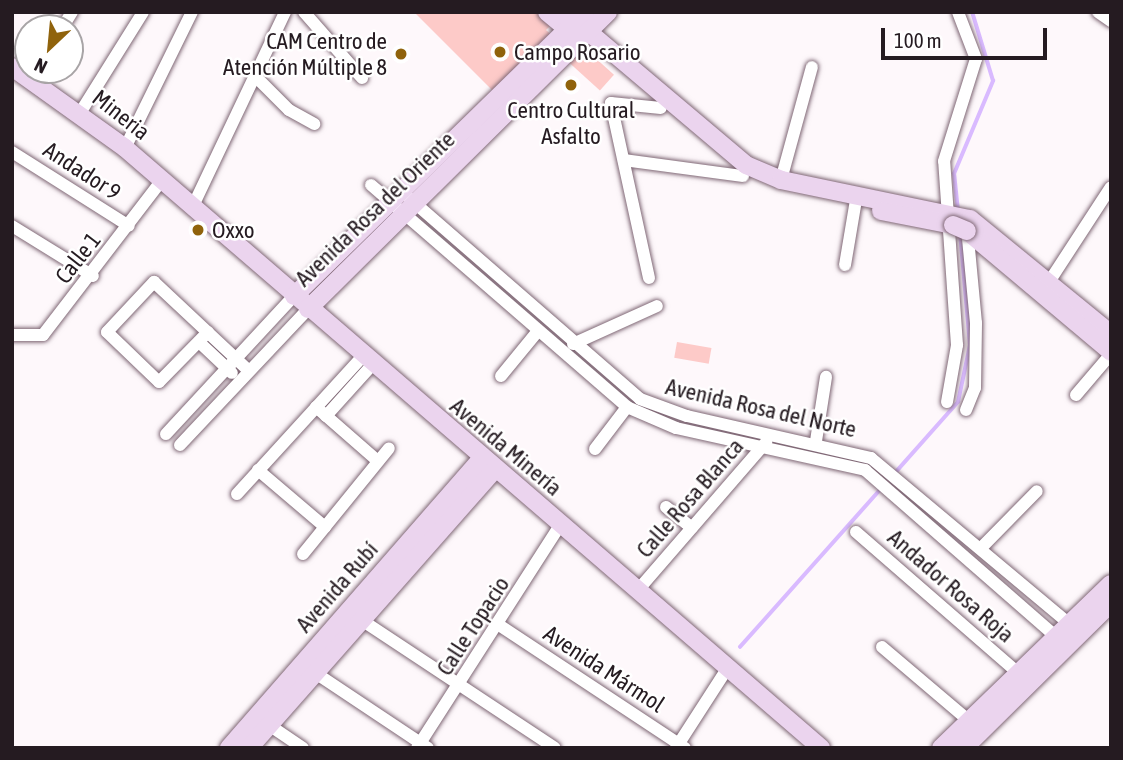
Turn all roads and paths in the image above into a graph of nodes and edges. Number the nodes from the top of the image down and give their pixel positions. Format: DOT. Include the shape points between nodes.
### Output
graph roads {
  1 [pos="143,12"];
  2 [pos="192,12"];
  3 [pos="285,12"];
  4 [pos="304,12"];
  5 [pos="547,12"];
  6 [pos="608,12"];
  7 [pos="958,12"];
  8 [pos="1098,12"];
  9 [pos="1111,21"];
  10 [pos="577,24"];
  11 [pos="12,66"];
  12 [pos="812,67"];
  13 [pos="255,76"];
  14 [pos="362,78"];
  15 [pos="661,108"];
  16 [pos="80,113"];
  17 [pos="314,124"];
  18 [pos="125,148"];
  19 [pos="12,152"];
  20 [pos="624,160"];
  21 [pos="743,176"];
  22 [pos="162,180"];
  23 [pos="781,180"];
  24 [pos="371,185"];
  25 [pos="1111,187"];
  26 [pos="397,199"];
  27 [pos="856,200"];
  28 [pos="193,206"];
  29 [pos="411,211"];
  30 [pos="958,221"];
  31 [pos="12,226"];
  32 [pos="129,226"];
  33 [pos="845,265"];
  34 [pos="93,276"];
  35 [pos="649,278"];
  36 [pos="1049,282"];
  37 [pos="294,296"];
  38 [pos="657,306"];
  39 [pos="308,309"];
  40 [pos="538,331"];
  41 [pos="1111,334"];
  42 [pos="12,335"];
  43 [pos="204,337"];
  44 [pos="573,344"];
  45 [pos="1111,353"];
  46 [pos="236,357"];
  47 [pos="368,360"];
  48 [pos="226,367"];
  49 [pos="249,370"];
  50 [pos="501,376"];
  51 [pos="827,377"];
  52 [pos="239,381"];
  53 [pos="1076,395"];
  54 [pos="947,402"];
  55 [pos="627,407"];
  56 [pos="967,410"];
  57 [pos="321,412"];
  58 [pos="773,433"];
  59 [pos="166,434"];
  60 [pos="816,441"];
  61 [pos="180,445"];
  62 [pos="763,445"];
  63 [pos="389,448"];
  64 [pos="594,449"];
  65 [pos="378,461"];
  66 [pos="488,464"];
  67 [pos="258,470"];
  68 [pos="889,479"];
  69 [pos="1037,491"];
  70 [pos="237,494"];
  71 [pos="666,506"];
  72 [pos="561,525"];
  73 [pos="325,527"];
  74 [pos="692,528"];
  75 [pos="856,531"];
  76 [pos="982,547"];
  77 [pos="303,554"];
  78 [pos="1111,584"];
  79 [pos="638,590"];
  80 [pos="1111,603"];
  81 [pos="354,615"];
  82 [pos="499,625"];
  83 [pos="1066,634"];
  84 [pos="881,647"];
  85 [pos="727,669"];
  86 [pos="314,672"];
  87 [pos="1017,672"];
  88 [pos="461,684"];
  89 [pos="968,720"];
  90 [pos="269,725"];
  91 [pos="422,746"];
  92 [pos="680,746"];
  93 [pos="229,748"];
  94 [pos="249,748"];
  95 [pos="303,748"];
  96 [pos="555,748"];
  97 [pos="821,748"];
  98 [pos="941,748"];
  99 [pos="964,748"];
  1 -- 16 [label="street"];
  2 -- 18 [label="street"];
  3 -- 13 [label="street"];
  4 -- 14 [label="street"];
  5 -- 10 [label="street"];
  6 -- 10 [label="street, Avenida Rosa del Oriente"];
  7 -- 30 [label="street" via="976,59 946,147"];
  8 -- 9 [label="street"];
  10 -- 15 [label="street"];
  10 -- 23 [label="street" via="746,165"];
  10 -- 26 [label="street, Avenida Rosa del Oriente"];
  10 -- 29 [label="street, Avenida Rosa del Oriente"];
  11 -- 16 [label="street, Mineria"];
  12 -- 23 [label="street"];
  13 -- 17 [label="street" via="289,110"];
  13 -- 28 [label="street"];
  15 -- 20 [label="street" via="611,103"];
  15 -- 21 [label="street"];
  16 -- 18 [label="street, Mineria"];
  18 -- 22 [label="street, Mineria"];
  19 -- 32 [label="street, Andador 9"];
  20 -- 21 [label="street"];
  20 -- 35 [label="street"];
  21 -- 27 [label="street" via="782,192"];
  22 -- 28 [label="street, Avenida Minería"];
  22 -- 32 [label="street, Calle 1"];
  23 -- 27 [label="street"];
  24 -- 26 [label="street, Avenida Rosa del Norte"];
  25 -- 36 [label="street"];
  26 -- 29 [label="street, Avenida Rosa del Norte"];
  26 -- 37 [label="street, Avenida Rosa del Oriente"];
  27 -- 30 [label="street"];
  27 -- 33 [label="street"];
  28 -- 37 [label="street, Avenida Minería"];
  29 -- 39 [label="street, Avenida Rosa del Oriente"];
  29 -- 40 [label="street, Avenida Rosa del Norte"];
  29 -- 44 [label="street, Avenida Rosa del Norte"];
  30 -- 36 [label="street"];
  30 -- 45 [label="street"];
  30 -- 54 [label="street" via="957,345"];
  30 -- 56 [label="street" via="976,323 975,387"];
  31 -- 34 [label="street"];
  32 -- 34 [label="street, Calle 1"];
  34 -- 42 [label="street, Calle 1" via="43,335"];
  36 -- 41 [label="street"];
  37 -- 39 [label="street, Avenida Minería"];
  37 -- 46 [label="street, Avenida Rosa del Oriente"];
  38 -- 44 [label="street"];
  39 -- 47 [label="street, Avenida Minería"];
  39 -- 49 [label="street, Avenida Rosa del Oriente"];
  40 -- 50 [label="street"];
  40 -- 55 [label="street, Avenida Rosa del Norte"];
  43 -- 43 [label="street" via="151,281 107,332 159,382"];
  43 -- 46 [label="street"];
  43 -- 48 [label="street"];
  44 -- 58 [label="street, Avenida Rosa del Norte" via="657,407"];
  45 -- 53 [label="street"];
  46 -- 48 [label="street, Avenida Rosa del Oriente"];
  46 -- 49 [label="street"];
  47 -- 57 [label="street"];
  47 -- 66 [label="street, Avenida Minería"];
  48 -- 52 [label="street"];
  48 -- 59 [label="street, Avenida Rosa del Oriente"];
  49 -- 52 [label="street, Avenida Rosa del Oriente"];
  51 -- 60 [label="street"];
  52 -- 61 [label="street, Avenida Rosa del Oriente"];
  55 -- 62 [label="street, Avenida Rosa del Norte" via="676,428"];
  55 -- 64 [label="street"];
  57 -- 65 [label="street"];
  57 -- 67 [label="street"];
  58 -- 60 [label="street, Avenida Rosa del Norte"];
  58 -- 62 [label="street, Calle Rosa Blanca"];
  60 -- 68 [label="street, Avenida Rosa del Norte" via="848,447"];
  62 -- 68 [label="street, Avenida Rosa del Norte" via="843,460"];
  62 -- 74 [label="street, Calle Rosa Blanca"];
  63 -- 65 [label="street"];
  65 -- 73 [label="street"];
  66 -- 72 [label="street, Avenida Minería"];
  66 -- 81 [label="street, Avenida Rubí"];
  67 -- 70 [label="street"];
  67 -- 73 [label="street"];
  68 -- 76 [label="street, Avenida Rosa del Norte"];
  68 -- 83 [label="street, Avenida Rosa del Norte"];
  69 -- 76 [label="street"];
  71 -- 74 [label="street"];
  72 -- 79 [label="street, Avenida Minería"];
  72 -- 82 [label="street, Calle Topacio"];
  73 -- 77 [label="street"];
  74 -- 79 [label="street, Calle Rosa Blanca"];
  75 -- 87 [label="street, Andador Rosa Roja"];
  76 -- 83 [label="street, Avenida Rosa del Norte"];
  78 -- 83 [label="street"];
  79 -- 85 [label="street, Avenida Minería"];
  80 -- 83 [label="street"];
  81 -- 86 [label="street, Avenida Rubí"];
  81 -- 88 [label="street"];
  81 -- 93 [label="street, Avenida Rubí"];
  82 -- 88 [label="street, Calle Topacio"];
  82 -- 92 [label="street, Avenida Mármol"];
  83 -- 87 [label="street"];
  83 -- 99 [label="street"];
  84 -- 89 [label="street"];
  85 -- 92 [label="street"];
  85 -- 97 [label="street, Avenida Minería"];
  86 -- 90 [label="street, Avenida Rubí"];
  86 -- 91 [label="street"];
  87 -- 89 [label="street"];
  88 -- 91 [label="street, Calle Topacio"];
  88 -- 96 [label="street"];
  89 -- 98 [label="street"];
  90 -- 94 [label="street, Avenida Rubí"];
  90 -- 95 [label="street"];
}
